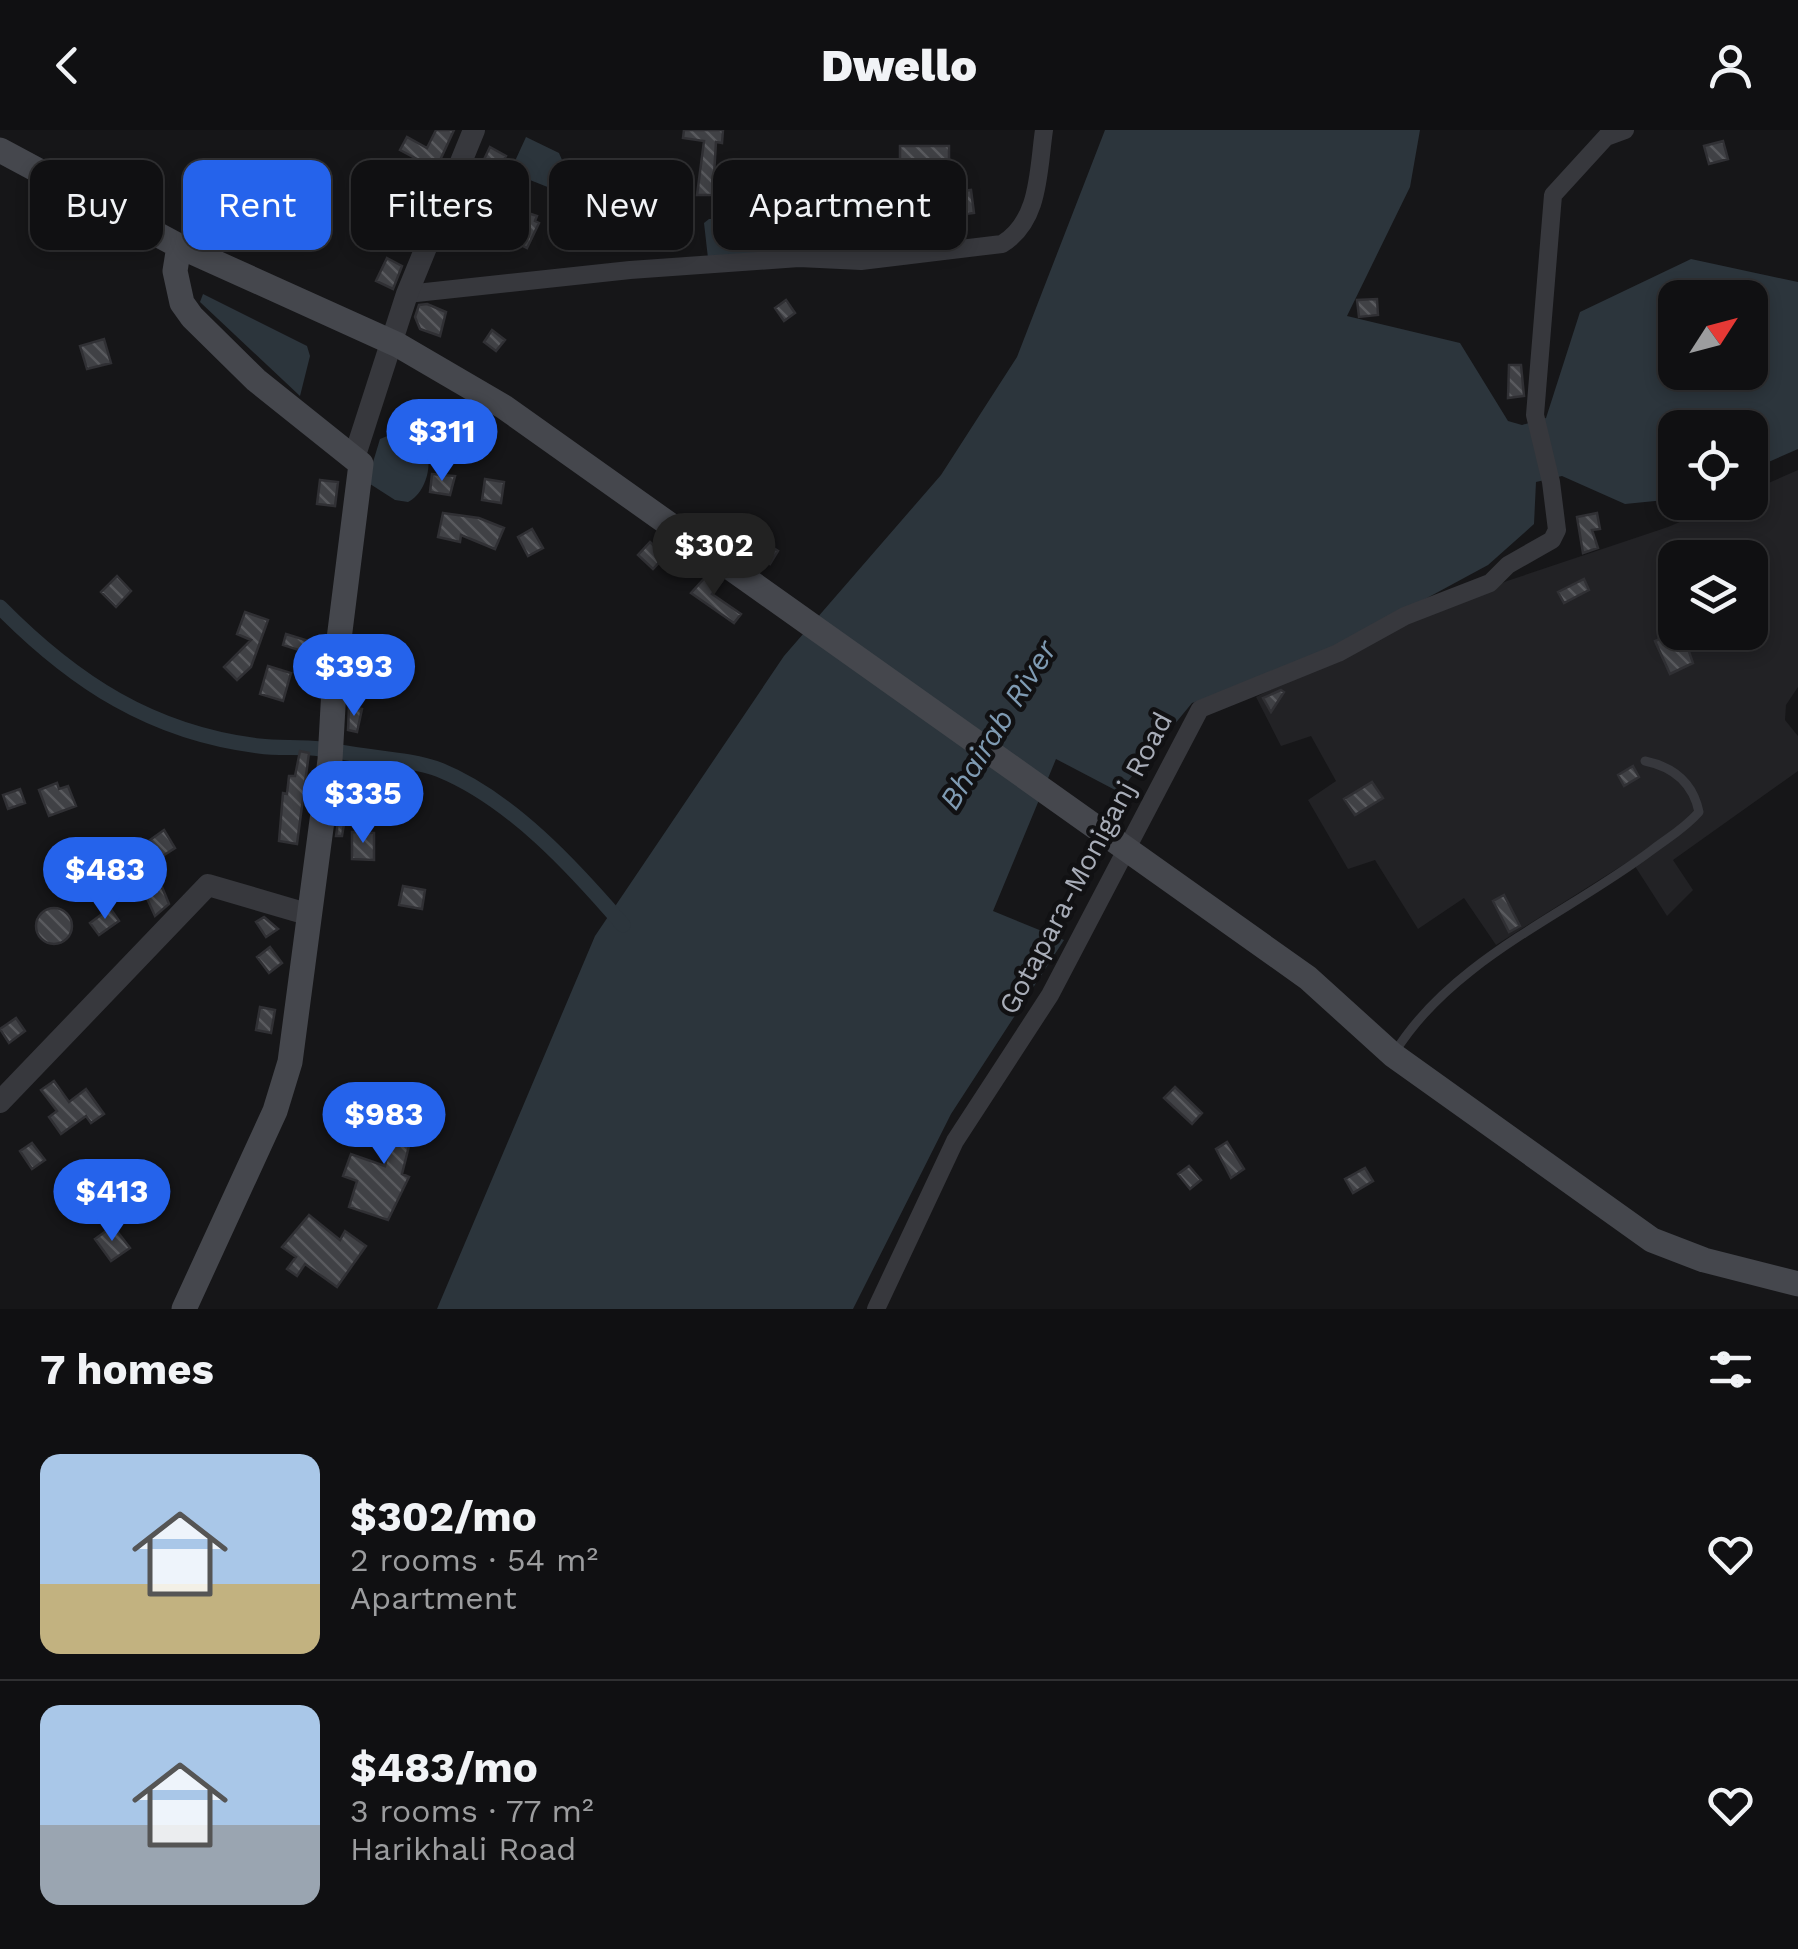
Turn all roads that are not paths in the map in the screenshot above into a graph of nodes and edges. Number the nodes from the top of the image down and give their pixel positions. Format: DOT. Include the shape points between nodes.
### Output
graph roads {
  1 [pos="474,130"];
  2 [pos="1044,130"];
  3 [pos="1625,130"];
  4 [pos="0,150"];
  5 [pos="179,246"];
  6 [pos="407,294"];
  7 [pos="355,455"];
  8 [pos="1645,760"];
  9 [pos="307,914"];
  10 [pos="1393,1055"];
  11 [pos="0,1102"];
  12 [pos="1798,1284"];
  13 [pos="184,1309"];
  14 [pos="876,1309"];
  1 -- 6 [label="street"];
  2 -- 6 [label="street" via="1030,218 1002,244 861,260 630,270"];
  3 -- 14 [label="street, Gotapara-Moniganj Road" via="1606,137 1553,195 1534,416 1550,482 1552,540 1490,582 1200,709 1050,995 954,1141"];
  4 -- 5 [label="main road"];
  5 -- 7 [label="main road" via="175,271 192,318 276,398"];
  5 -- 10 [label="main road" via="398,345 504,407 1308,978"];
  6 -- 7 [label="street"];
  7 -- 9 [label="main road" via="360,487"];
  8 -- 10 [label="lane" via="1684,781 1699,812 1624,872 1494,953 1415,1020"];
  9 -- 11 [label="street" via="208,884"];
  9 -- 13 [label="main road" via="290,1062"];
  10 -- 12 [label="main road" via="1652,1240"];
}
